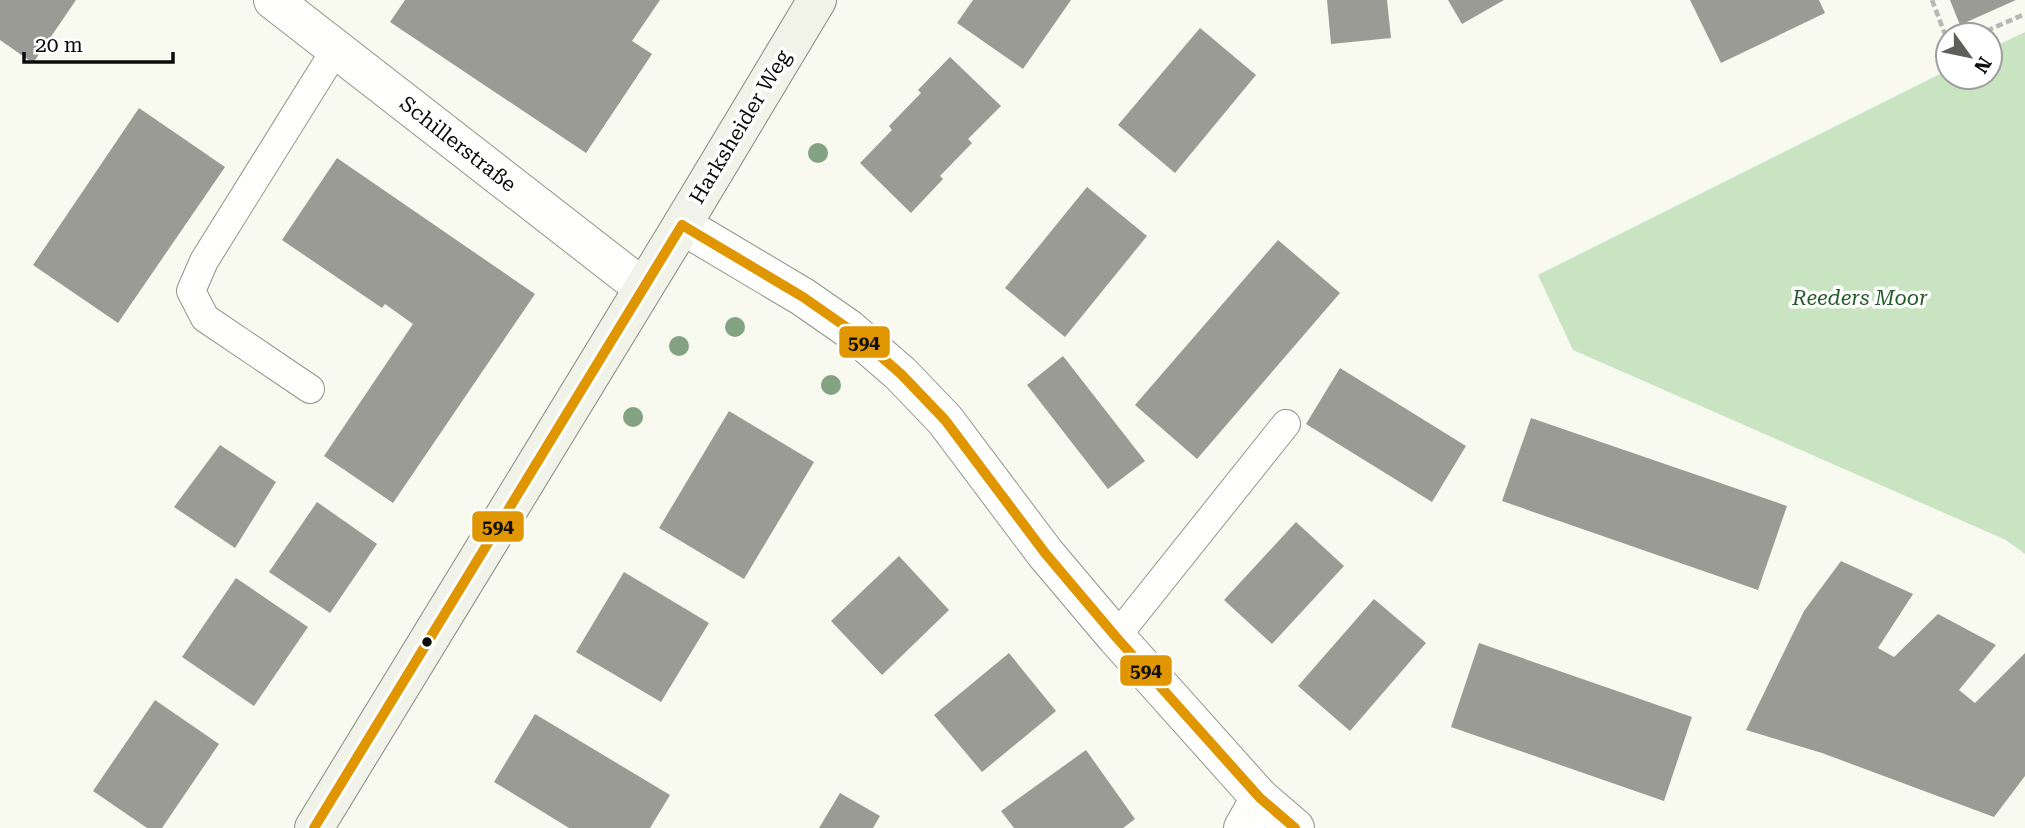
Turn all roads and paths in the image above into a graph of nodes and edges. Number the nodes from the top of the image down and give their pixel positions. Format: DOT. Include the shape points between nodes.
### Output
graph roads {
  1 [pos="273,0"];
  2 [pos="817,0"];
  3 [pos="1932,0"];
  4 [pos="2025,14"];
  5 [pos="1940,21"];
  6 [pos="2004,23"];
  7 [pos="336,49"];
  8 [pos="682,225"];
  9 [pos="642,287"];
  10 [pos="310,389"];
  11 [pos="1286,424"];
  12 [pos="1116,637"];
  13 [pos="1252,813"];
  14 [pos="314,828"];
  15 [pos="1295,828"];
  1 -- 7 [label="street, Schillerstraße"];
  2 -- 8 [label="main road, Harksheider Weg"];
  3 -- 5 [label="path"];
  4 -- 6 [label="path"];
  7 -- 9 [label="street, Schillerstraße"];
  7 -- 10 [label="lane" via="204,261 191,291 205,318"];
  8 -- 9 [label="main road, Harksheider Weg"];
  8 -- 12 [label="street" via="812,303 901,374 945,420 1045,554"];
  9 -- 14 [label="main road, Harksheider Weg"];
  11 -- 12 [label="lane"];
  12 -- 13 [label="street"];
  13 -- 15 [label="street"];
}
